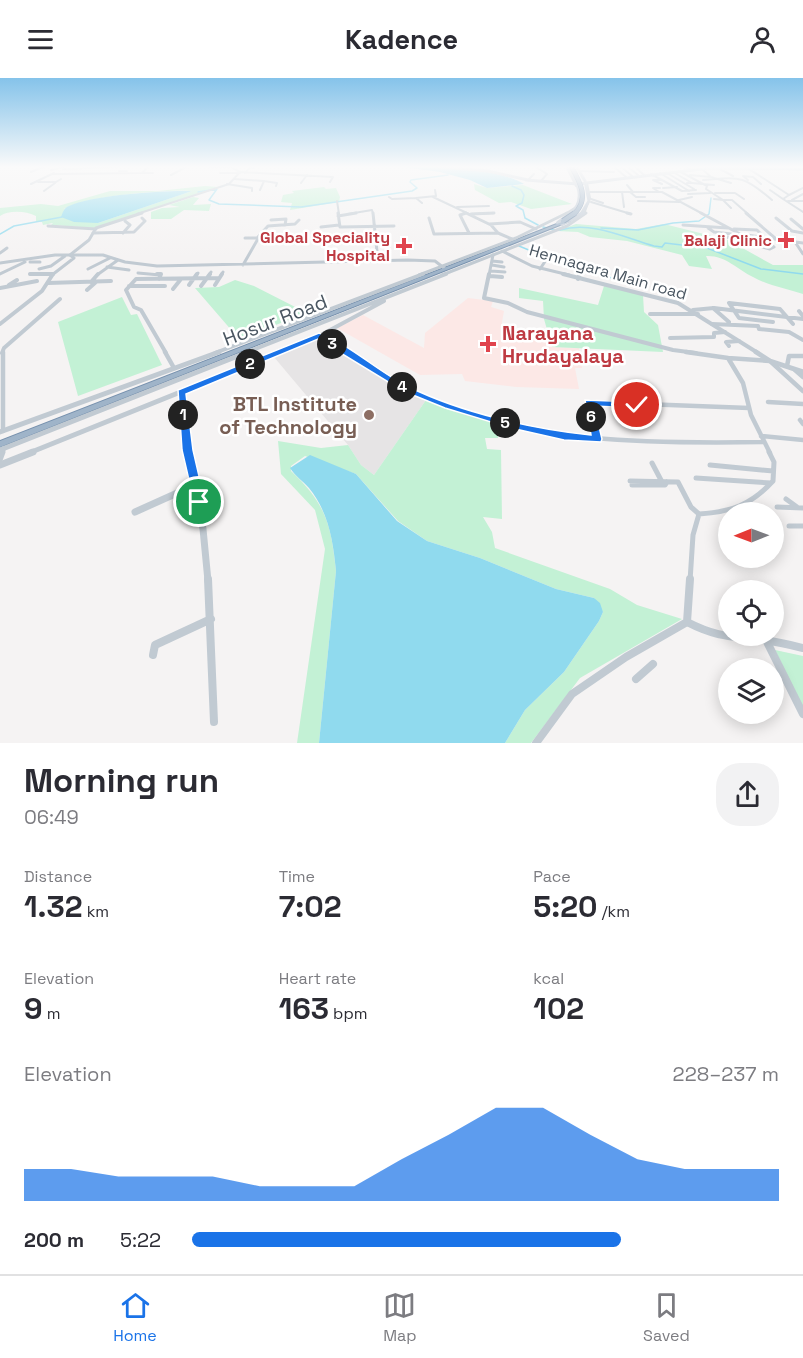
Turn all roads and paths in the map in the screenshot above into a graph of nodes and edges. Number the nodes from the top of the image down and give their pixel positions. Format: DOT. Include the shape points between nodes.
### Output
graph roads {
  1 [pos="189,197"];
  2 [pos="389,197"];
  3 [pos="424,197"];
  4 [pos="433,197"];
  5 [pos="578,197"];
  6 [pos="584,197"];
  7 [pos="589,197"];
  8 [pos="590,197"];
  9 [pos="623,197"];
  10 [pos="632,197"];
  11 [pos="648,197"];
  12 [pos="671,197"];
  13 [pos="690,197"];
  14 [pos="740,197"];
  15 [pos="769,197"];
  16 [pos="782,197"];
  17 [pos="789,197"];
  18 [pos="796,197"];
  19 [pos="417,198"];
  20 [pos="581,198"];
  21 [pos="721,198"];
  22 [pos="638,199"];
  23 [pos="714,199"];
  24 [pos="744,200"];
  25 [pos="772,200"];
  26 [pos="428,201"];
  27 [pos="680,201"];
  28 [pos="788,201"];
  29 [pos="336,202"];
  30 [pos="590,202"];
  31 [pos="603,203"];
  32 [pos="422,204"];
  33 [pos="489,206"];
  34 [pos="457,207"];
  35 [pos="610,207"];
  36 [pos="624,207"];
  37 [pos="614,208"];
  38 [pos="731,208"];
  39 [pos="803,208"];
  40 [pos="494,213"];
  41 [pos="467,214"];
  42 [pos="631,214"];
  43 [pos="338,216"];
  44 [pos="142,218"];
  45 [pos="429,218"];
  46 [pos="776,218"];
  47 [pos="271,219"];
  48 [pos="791,219"];
  49 [pos="503,220"];
  50 [pos="125,221"];
  51 [pos="482,221"];
  52 [pos="563,222"];
  53 [pos="302,223"];
  54 [pos="489,224"];
  55 [pos="267,225"];
  56 [pos="285,225"];
  57 [pos="339,225"];
  58 [pos="683,225"];
  59 [pos="48,226"];
  60 [pos="375,226"];
  61 [pos="394,226"];
  62 [pos="118,227"];
  63 [pos="321,227"];
  64 [pos="708,228"];
  65 [pos="731,228"];
  66 [pos="96,229"];
  67 [pos="536,229"];
  68 [pos="548,229"];
  69 [pos="105,230"];
  70 [pos="257,230"];
  71 [pos="263,230"];
  72 [pos="802,231"];
  73 [pos="93,233"];
  74 [pos="102,233"];
  75 [pos="112,233"];
  76 [pos="123,233"];
  77 [pos="469,233"];
  78 [pos="498,233"];
  79 [pos="730,234"];
  80 [pos="740,234"];
  81 [pos="761,234"];
  82 [pos="723,236"];
  83 [pos="245,238"];
  84 [pos="258,238"];
  85 [pos="512,239"];
  86 [pos="777,239"];
  87 [pos="737,240"];
  88 [pos="795,242"];
  89 [pos="803,243"];
  90 [pos="771,245"];
  91 [pos="7,248"];
  92 [pos="502,250"];
  93 [pos="0,253"];
  94 [pos="508,254"];
  95 [pos="803,254"];
  96 [pos="68,255"];
  97 [pos="493,255"];
  98 [pos="110,258"];
  99 [pos="118,260"];
  100 [pos="546,260"];
  101 [pos="378,261"];
  102 [pos="25,262"];
  103 [pos="40,262"];
  104 [pos="502,262"];
  105 [pos="0,263"];
  106 [pos="135,263"];
  107 [pos="492,263"];
  108 [pos="243,266"];
  109 [pos="107,267"];
  110 [pos="442,267"];
  111 [pos="504,267"];
  112 [pos="540,268"];
  113 [pos="39,269"];
  114 [pos="87,269"];
  115 [pos="129,270"];
  116 [pos="581,271"];
  117 [pos="211,272"];
  118 [pos="223,272"];
  119 [pos="505,272"];
  120 [pos="138,273"];
  121 [pos="198,273"];
  122 [pos="490,273"];
  123 [pos="0,274"];
  124 [pos="30,274"];
  125 [pos="53,274"];
  126 [pos="124,275"];
  127 [pos="502,277"];
  128 [pos="207,278"];
  129 [pos="219,278"];
  130 [pos="159,279"];
  131 [pos="181,279"];
  132 [pos="194,279"];
  133 [pos="578,279"];
  134 [pos="17,280"];
  135 [pos="37,280"];
  136 [pos="111,280"];
  137 [pos="91,282"];
  138 [pos="96,282"];
  139 [pos="48,283"];
  140 [pos="189,285"];
  141 [pos="215,285"];
  142 [pos="129,286"];
  143 [pos="165,286"];
  144 [pos="201,286"];
  145 [pos="7,287"];
  146 [pos="1,288"];
  147 [pos="173,289"];
  148 [pos="87,291"];
  149 [pos="395,294"];
  150 [pos="60,299"];
  151 [pos="713,308"];
  152 [pos="693,310"];
  153 [pos="732,310"];
  154 [pos="799,311"];
  155 [pos="650,314"];
  156 [pos="699,314"];
  157 [pos="787,317"];
  158 [pos="803,317"];
  159 [pos="729,322"];
  160 [pos="773,322"];
  161 [pos="0,324"];
  162 [pos="712,324"];
  163 [pos="792,324"];
  164 [pos="298,330"];
  165 [pos="725,332"];
  166 [pos="319,336"];
  167 [pos="670,338"];
  168 [pos="802,339"];
  169 [pos="739,341"];
  170 [pos="729,346"];
  171 [pos="803,356"];
  172 [pos="728,358"];
  173 [pos="770,361"];
  174 [pos="787,366"];
  175 [pos="174,368"];
  176 [pos="793,369"];
  177 [pos="803,372"];
  178 [pos="803,377"];
  179 [pos="803,391"];
  180 [pos="181,392"];
  181 [pos="768,402"];
  182 [pos="803,404"];
  183 [pos="749,408"];
  184 [pos="63,410"];
  185 [pos="2,432"];
  186 [pos="0,439"];
  187 [pos="597,439"];
  188 [pos="763,439"];
  189 [pos="803,440"];
  190 [pos="1,447"];
  191 [pos="0,460"];
  192 [pos="652,463"];
  193 [pos="0,465"];
  194 [pos="710,465"];
  195 [pos="773,471"];
  196 [pos="696,478"];
  197 [pos="664,482"];
  198 [pos="631,483"];
  199 [pos="771,483"];
  200 [pos="195,485"];
  201 [pos="786,499"];
  202 [pos="784,507"];
  203 [pos="800,507"];
  204 [pos="135,512"];
  205 [pos="699,514"];
  206 [pos="789,526"];
  207 [pos="803,526"];
  208 [pos="211,619"];
  209 [pos="687,622"];
  210 [pos="718,636"];
  211 [pos="784,644"];
  212 [pos="768,646"];
  213 [pos="803,648"];
  214 [pos="153,655"];
  215 [pos="653,664"];
  216 [pos="636,679"];
  217 [pos="803,714"];
  218 [pos="214,722"];
  219 [pos="536,743"];
  1 -- 66 [label="street"];
  2 -- 19 [label="street"];
  3 -- 19 [label="street"];
  3 -- 26 [label="street"];
  4 -- 34 [label="street"];
  5 -- 68 [label="street" via="575,208"];
  6 -- 52 [label="highway, Hosur Road, bridge" via="578,211"];
  7 -- 30 [label="main road"];
  8 -- 30 [label="street"];
  9 -- 36 [label="street"];
  10 -- 22 [label="street"];
  11 -- 22 [label="street"];
  12 -- 27 [label="street"];
  13 -- 27 [label="street"];
  14 -- 24 [label="street"];
  15 -- 25 [label="street"];
  16 -- 28 [label="street"];
  17 -- 28 [label="street"];
  18 -- 28 [label="street"];
  19 -- 32 [label="street"];
  20 -- 30 [label="main road"];
  20 -- 52 [label="main road"];
  21 -- 23 [label="street"];
  21 -- 38 [label="street"];
  21 -- 86 [label="street" via="732,200"];
  22 -- 27 [label="street"];
  27 -- 65 [label="street"];
  28 -- 39 [label="street"];
  28 -- 39 [label="street"];
  29 -- 43 [label="street"];
  30 -- 31 [label="street"];
  30 -- 35 [label="street"];
  30 -- 52 [label="main road" via="577,218"];
  30 -- 68 [label="street" via="575,222"];
  33 -- 34 [label="street"];
  34 -- 41 [label="street"];
  35 -- 37 [label="street"];
  35 -- 42 [label="street"];
  40 -- 41 [label="street"];
  41 -- 51 [label="street"];
  41 -- 77 [label="street" via="460,215"];
  43 -- 57 [label="street"];
  43 -- 60 [label="street" via="372,210"];
  44 -- 76 [label="street" via="145,221 134,232"];
  45 -- 77 [label="street" via="434,234"];
  46 -- 72 [label="street"];
  47 -- 56 [label="street" via="286,219"];
  48 -- 72 [label="street"];
  49 -- 51 [label="street"];
  50 -- 76 [label="street" via="130,225"];
  51 -- 54 [label="street"];
  52 -- 68 [label="highway, Hosur Road"];
  53 -- 56 [label="street"];
  54 -- 67 [label="street" via="520,222"];
  54 -- 78 [label="street"];
  55 -- 71 [label="street"];
  56 -- 84 [label="street" via="268,226"];
  57 -- 60 [label="street"];
  57 -- 63 [label="street"];
  58 -- 64 [label="street"];
  59 -- 66 [label="street"];
  60 -- 61 [label="street"];
  60 -- 101 [label="street"];
  62 -- 75 [label="street"];
  64 -- 65 [label="street"];
  64 -- 79 [label="street"];
  65 -- 80 [label="street"];
  65 -- 81 [label="street" via="757,230"];
  66 -- 73 [label="street"];
  67 -- 68 [label="street"];
  67 -- 85 [label="street"];
  68 -- 92 [label="highway, Hosur Road"];
  68 -- 110 [label="highway, Hosur Road"];
  69 -- 74 [label="street"];
  70 -- 71 [label="street"];
  71 -- 84 [label="street"];
  73 -- 74 [label="street"];
  73 -- 96 [label="street"];
  74 -- 75 [label="street"];
  75 -- 76 [label="street"];
  77 -- 78 [label="street"];
  78 -- 85 [label="street"];
  80 -- 86 [label="street"];
  80 -- 87 [label="street"];
  82 -- 87 [label="street"];
  83 -- 84 [label="street"];
  84 -- 108 [label="street"];
  85 -- 110 [label="street"];
  86 -- 88 [label="street"];
  87 -- 90 [label="street" via="770,249 774,247"];
  88 -- 89 [label="street"];
  88 -- 95 [label="street"];
  91 -- 93 [label="street"];
  92 -- 94 [label="street, Hennagara Main road"];
  92 -- 97 [label="street"];
  92 -- 164 [label="highway, Hosur Road"];
  94 -- 112 [label="street, Hennagara Main road"];
  96 -- 98 [label="street"];
  96 -- 102 [label="street"];
  96 -- 113 [label="street"];
  96 -- 125 [label="street" via="74,258"];
  97 -- 107 [label="street"];
  97 -- 149 [label="street"];
  98 -- 99 [label="street"];
  98 -- 114 [label="street"];
  99 -- 106 [label="street"];
  99 -- 109 [label="street"];
  100 -- 112 [label="street"];
  101 -- 108 [label="street"];
  101 -- 110 [label="street" via="432,261"];
  102 -- 103 [label="street"];
  102 -- 105 [label="street"];
  102 -- 123 [label="street"];
  104 -- 107 [label="street"];
  106 -- 108 [label="street"];
  106 -- 115 [label="street"];
  107 -- 111 [label="street"];
  107 -- 122 [label="street"];
  109 -- 115 [label="street"];
  109 -- 137 [label="street"];
  110 -- 175 [label="street"];
  110 -- 184 [label="highway, Hosur Road"];
  112 -- 133 [label="street, Hennagara Main road"];
  115 -- 126 [label="street"];
  116 -- 133 [label="street"];
  117 -- 128 [label="street"];
  118 -- 129 [label="street"];
  119 -- 122 [label="street"];
  120 -- 130 [label="street" via="161,274"];
  121 -- 132 [label="street"];
  122 -- 127 [label="street"];
  122 -- 172 [label="street" via="484,298 652,345"];
  124 -- 125 [label="street"];
  125 -- 139 [label="street"];
  128 -- 129 [label="street"];
  128 -- 132 [label="street"];
  128 -- 144 [label="street"];
  129 -- 141 [label="street"];
  130 -- 131 [label="street"];
  130 -- 142 [label="street" via="134,280"];
  131 -- 132 [label="street"];
  131 -- 147 [label="street"];
  132 -- 140 [label="street"];
  133 -- 152 [label="street, Hennagara Main road" via="664,298"];
  134 -- 145 [label="street"];
  135 -- 145 [label="street"];
  136 -- 138 [label="street"];
  137 -- 138 [label="street"];
  137 -- 139 [label="street"];
  138 -- 148 [label="street"];
  139 -- 161 [label="street"];
  142 -- 143 [label="street"];
  142 -- 175 [label="street" via="126,290 134,307 141,310"];
  145 -- 146 [label="street"];
  149 -- 164 [label="street"];
  149 -- 166 [label="street"];
  150 -- 185 [label="street" via="4,348"];
  151 -- 152 [label="street"];
  151 -- 153 [label="street"];
  151 -- 159 [label="street"];
  152 -- 156 [label="street, Hennagara Main road"];
  153 -- 157 [label="street"];
  153 -- 157 [label="street" via="729,303 780,309"];
  153 -- 160 [label="street" via="741,319"];
  154 -- 158 [label="street"];
  155 -- 156 [label="street"];
  156 -- 162 [label="street, Hennagara Main road"];
  157 -- 158 [label="street"];
  157 -- 163 [label="street"];
  162 -- 165 [label="street, Hennagara Main road"];
  162 -- 168 [label="street" via="758,326 789,332"];
  164 -- 190 [label="highway, Hosur Road"];
  165 -- 167 [label="street" via="714,333 714,337"];
  165 -- 169 [label="street, Hennagara Main road"];
  166 -- 180 [label="street"];
  166 -- 187 [label="street" via="426,398 511,425"];
  169 -- 170 [label="street" via="726,342"];
  169 -- 173 [label="street, Hennagara Main road"];
  171 -- 174 [label="street" via="789,356"];
  172 -- 173 [label="street"];
  172 -- 183 [label="street" via="743,383"];
  173 -- 174 [label="street, Hennagara Main road"];
  173 -- 179 [label="street"];
  174 -- 176 [label="street, Hennagara Main road"];
  175 -- 184 [label="street"];
  176 -- 177 [label="street, Hennagara Main road"];
  176 -- 178 [label="street"];
  180 -- 193 [label="street"];
  180 -- 200 [label="street"];
  181 -- 182 [label="street"];
  183 -- 187 [label="street" via="590,402 587,404"];
  183 -- 188 [label="street"];
  184 -- 185 [label="street"];
  184 -- 186 [label="highway, Hosur Road"];
  187 -- 188 [label="street"];
  188 -- 189 [label="street"];
  188 -- 195 [label="street" via="774,462"];
  190 -- 191 [label="street"];
  192 -- 197 [label="street"];
  194 -- 195 [label="street"];
  195 -- 199 [label="street"];
  196 -- 199 [label="street"];
  197 -- 198 [label="street"];
  197 -- 205 [label="street" via="678,482"];
  199 -- 205 [label="street" via="758,498 738,509"];
  200 -- 204 [label="street"];
  200 -- 208 [label="street"];
  201 -- 203 [label="street"];
  202 -- 203 [label="street"];
  205 -- 209 [label="street" via="693,535"];
  206 -- 207 [label="street"];
  208 -- 214 [label="street" via="155,645"];
  208 -- 218 [label="street"];
  209 -- 210 [label="street"];
  209 -- 219 [label="street" via="573,694"];
  211 -- 213 [label="street"];
  212 -- 217 [label="street"];
  215 -- 216 [label="street"];
}
